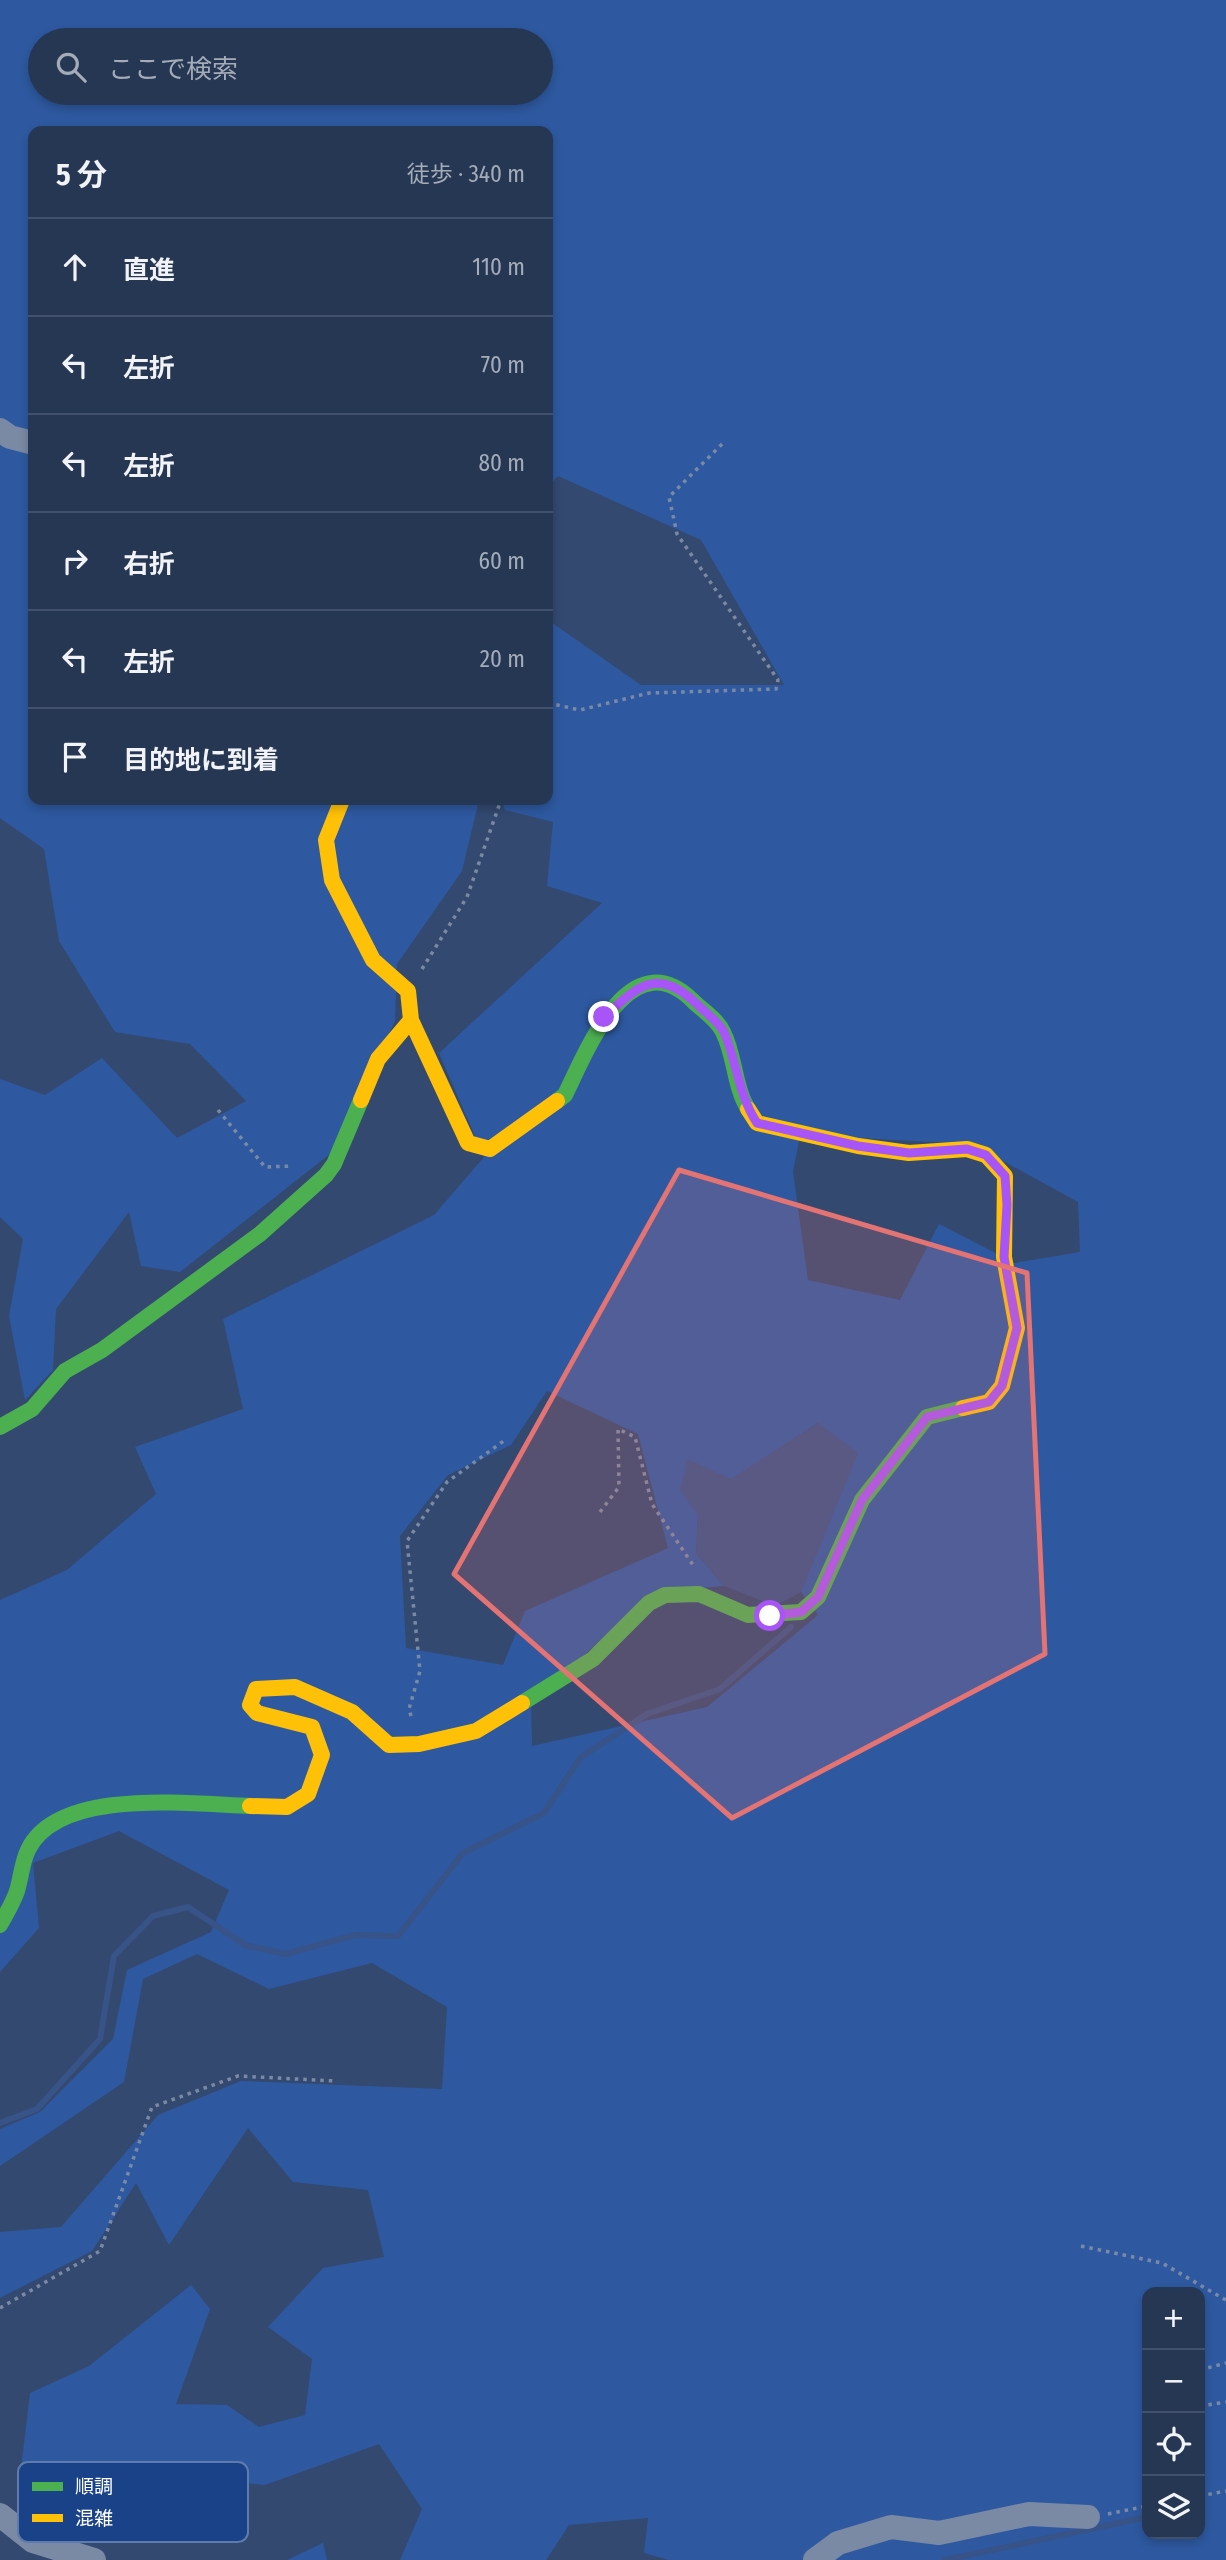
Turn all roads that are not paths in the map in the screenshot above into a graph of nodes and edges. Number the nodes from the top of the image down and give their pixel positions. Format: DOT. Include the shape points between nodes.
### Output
graph roads {
  1 [pos="0,430"];
  2 [pos="28,442"];
  3 [pos="340,805"];
  4 [pos="411,1020"];
  5 [pos="0,1427"];
  6 [pos="0,1924"];
  7 [pos="0,2515"];
  8 [pos="1088,2517"];
  9 [pos="18,2529"];
  10 [pos="36,2542"];
  11 [pos="94,2560"];
  12 [pos="814,2560"];
  1 -- 2 [label="street"];
  3 -- 4 [label="street" via="326,840 332,880 373,960 408,991"];
  4 -- 5 [label="street" via="378,1059 326,1175 260,1234 102,1350 65,1370 32,1409"];
  4 -- 6 [label="street" via="468,1143 490,1149 565,1095 604,1017 637,986 667,983 682,990 723,1030 745,1104 757,1123 858,1146 909,1153 967,1149 986,1155 1005,1176 1004,1257 1017,1328 1002,1386 989,1402 927,1417 862,1500 818,1597 801,1612 748,1615 699,1594 665,1595 649,1603 593,1659 476,1731 419,1744 389,1745 352,1712 295,1687 256,1689 250,1705 257,1713 312,1727 322,1755 308,1794 287,1807 150,1803 76,1811 46,1827 29,1849 16,1895"];
  7 -- 9 [label="street"];
  8 -- 12 [label="street" via="1029,2514 939,2533 891,2527 838,2543"];
  10 -- 11 [label="street"];
}
